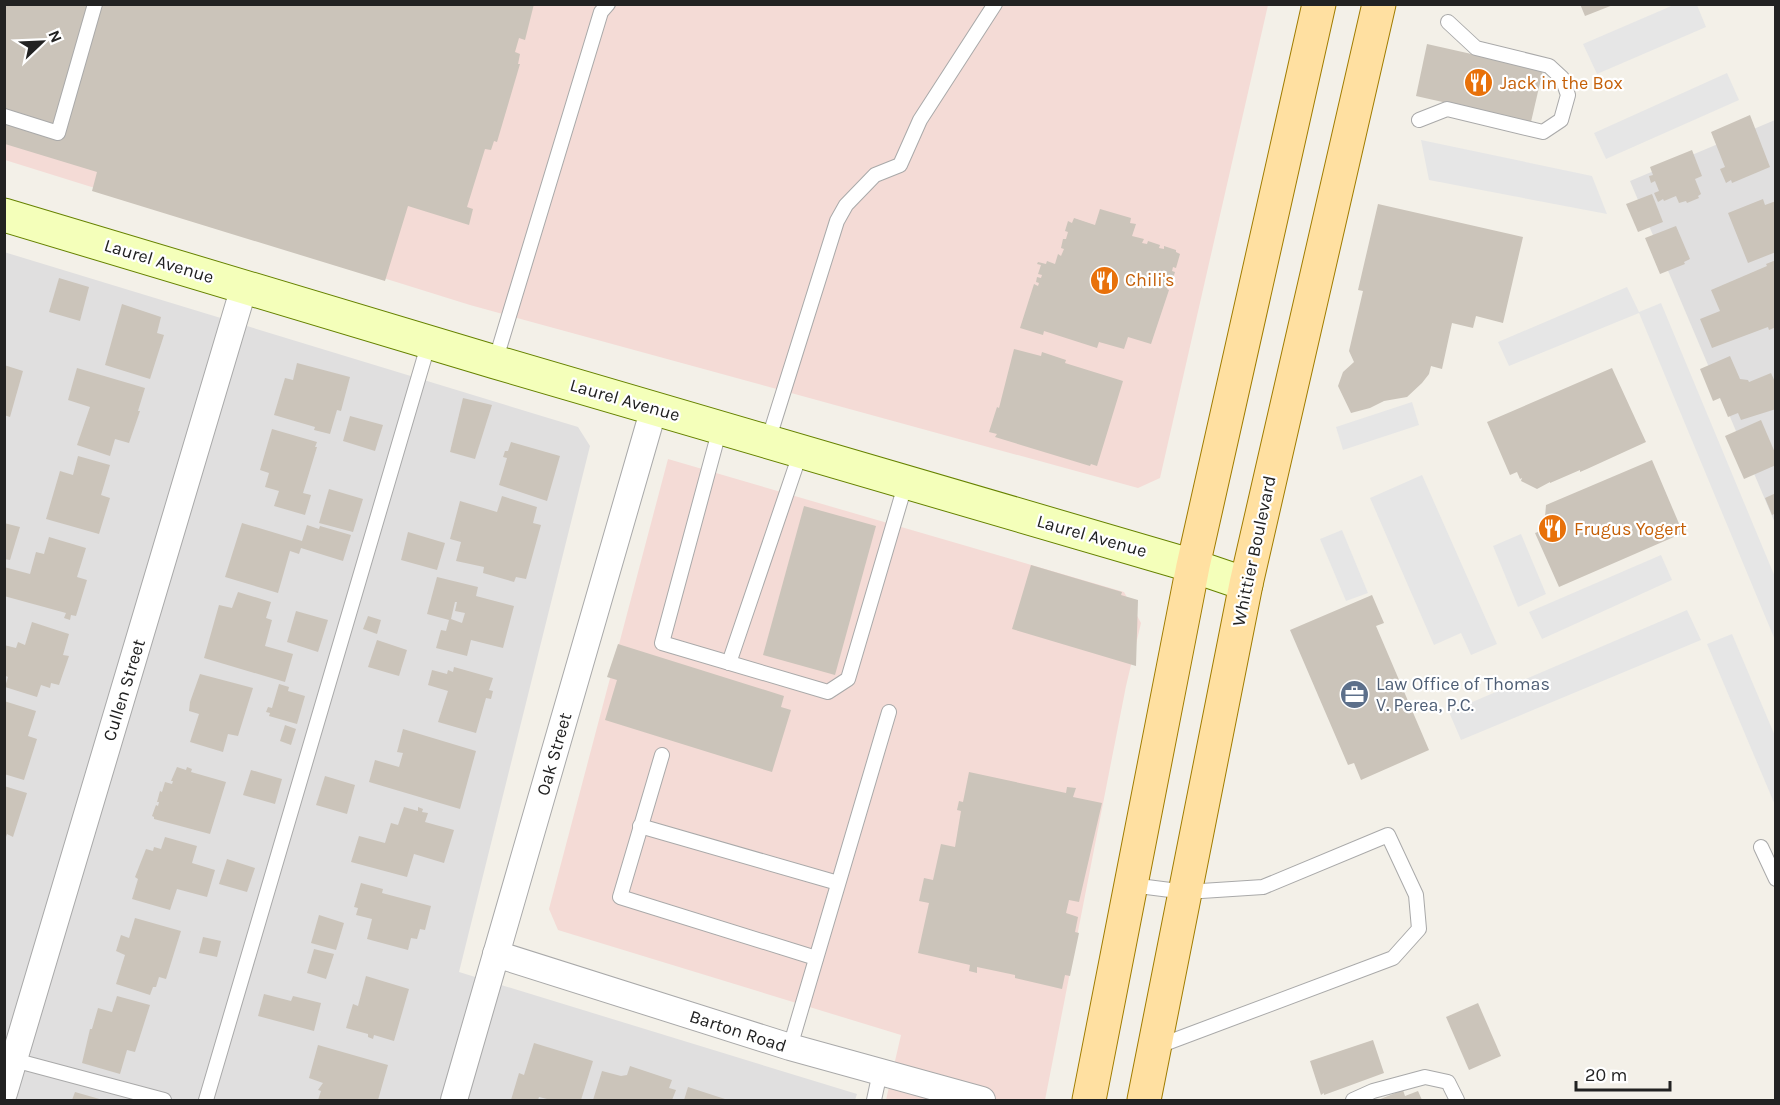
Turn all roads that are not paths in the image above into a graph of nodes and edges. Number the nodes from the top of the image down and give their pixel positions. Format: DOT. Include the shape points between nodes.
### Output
graph roads {
  1 [pos="95,4"];
  2 [pos="608,4"];
  3 [pos="995,4"];
  4 [pos="1319,4"];
  5 [pos="1379,4"];
  6 [pos="1448,22"];
  7 [pos="4,116"];
  8 [pos="1419,120"];
  9 [pos="4,215"];
  10 [pos="244,287"];
  11 [pos="429,342"];
  12 [pos="495,362"];
  13 [pos="654,408"];
  14 [pos="720,428"];
  15 [pos="768,441"];
  16 [pos="801,451"];
  17 [pos="906,482"];
  18 [pos="1193,566"];
  19 [pos="1246,584"];
  20 [pos="729,663"];
  21 [pos="889,712"];
  22 [pos="662,755"];
  23 [pos="640,826"];
  24 [pos="1761,847"];
  25 [pos="1776,879"];
  26 [pos="838,883"];
  27 [pos="1131,885"];
  28 [pos="1186,892"];
  29 [pos="496,954"];
  30 [pos="816,958"];
  31 [pos="790,1047"];
  32 [pos="1154,1048"];
  33 [pos="14,1060"];
  34 [pos="880,1072"];
  35 [pos="4,1093"];
  36 [pos="941,1095"];
  37 [pos="164,1101"];
  38 [pos="206,1101"];
  39 [pos="454,1101"];
  40 [pos="874,1101"];
  41 [pos="982,1101"];
  42 [pos="1089,1101"];
  43 [pos="1144,1101"];
  44 [pos="1353,1101"];
  45 [pos="1457,1101"];
  1 -- 7 [label="lane" via="58,133"];
  2 -- 12 [label="lane" via="601,12"];
  3 -- 15 [label="lane" via="920,120 900,165 875,175 846,205"];
  4 -- 18 [label="main road"];
  5 -- 19 [label="main road, Whittier Boulevard"];
  6 -- 8 [label="lane" via="1476,48 1550,66 1562,78 1568,95 1562,120 1543,132 1448,109"];
  9 -- 10 [label="street, Laurel Avenue"];
  10 -- 11 [label="street, Laurel Avenue"];
  10 -- 33 [label="street, Cullen Street"];
  11 -- 12 [label="street, Laurel Avenue"];
  11 -- 38 [label="lane"];
  12 -- 13 [label="street, Laurel Avenue"];
  13 -- 14 [label="street, Laurel Avenue"];
  13 -- 29 [label="street, Oak Street"];
  14 -- 15 [label="street, Laurel Avenue"];
  14 -- 20 [label="lane" via="662,643"];
  15 -- 16 [label="street, Laurel Avenue"];
  16 -- 17 [label="street, Laurel Avenue"];
  16 -- 20 [label="lane"];
  17 -- 18 [label="street, Laurel Avenue"];
  17 -- 20 [label="lane" via="848,679 828,692"];
  18 -- 19 [label="street, Laurel Avenue"];
  18 -- 27 [label="main road"];
  19 -- 28 [label="main road, Whittier Boulevard"];
  21 -- 26 [label="lane"];
  22 -- 23 [label="lane"];
  23 -- 26 [label="lane"];
  23 -- 30 [label="lane" via="620,897"];
  24 -- 25 [label="lane"];
  26 -- 30 [label="lane"];
  27 -- 28 [label="lane"];
  27 -- 42 [label="main road"];
  28 -- 32 [label="main road, Whittier Boulevard"];
  28 -- 32 [label="lane" via="1263,887 1388,835 1416,895 1419,929 1393,958"];
  29 -- 31 [label="street, Barton Road"];
  29 -- 39 [label="street, Oak Street"];
  30 -- 31 [label="lane"];
  31 -- 34 [label="street, Barton Road"];
  32 -- 43 [label="main road, Whittier Boulevard"];
  33 -- 35 [label="street, Cullen Street"];
  33 -- 37 [label="lane"];
  34 -- 36 [label="street, Barton Road"];
  34 -- 40 [label="lane"];
  36 -- 41 [label="street, Barton Road"];
  44 -- 45 [label="lane" via="1373,1091 1425,1077 1448,1082"];
}
